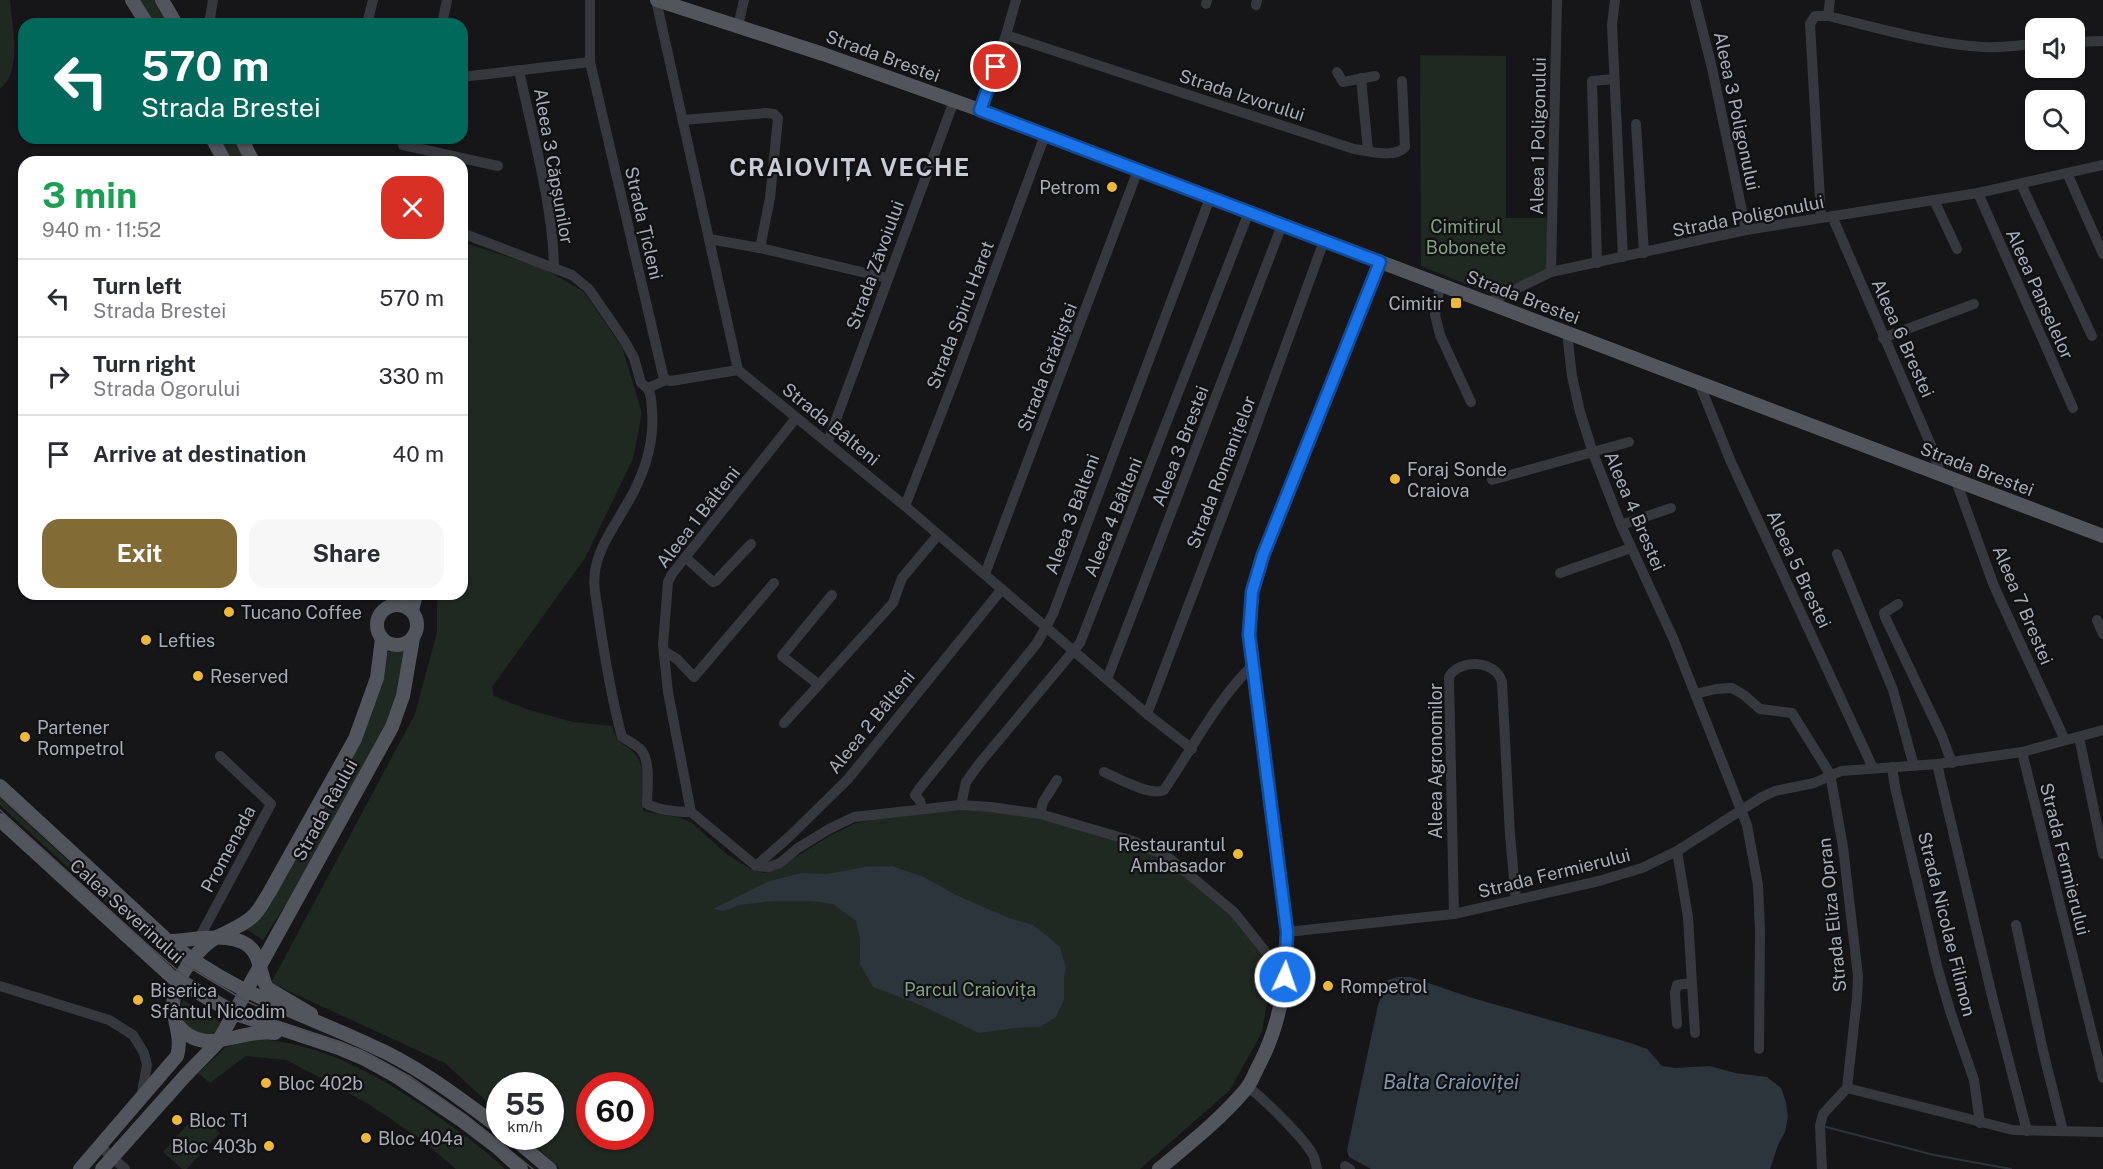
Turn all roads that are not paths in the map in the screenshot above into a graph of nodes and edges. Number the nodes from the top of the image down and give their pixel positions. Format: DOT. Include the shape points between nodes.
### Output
graph roads {
  1 [pos="132,0"];
  2 [pos="162,0"];
  3 [pos="213,0"];
  4 [pos="373,0"];
  5 [pos="447,0"];
  6 [pos="590,0"];
  7 [pos="657,0"];
  8 [pos="744,0"];
  9 [pos="1016,0"];
  10 [pos="1557,0"];
  11 [pos="1613,0"];
  12 [pos="1695,0"];
  13 [pos="1830,0"];
  14 [pos="1828,15"];
  15 [pos="143,18"];
  16 [pos="172,18"];
  17 [pos="210,18"];
  18 [pos="368,18"];
  19 [pos="443,18"];
  20 [pos="738,26"];
  21 [pos="1006,35"];
  22 [pos="2103,41"];
  23 [pos="2085,42"];
  24 [pos="2025,45"];
  25 [pos="590,62"];
  26 [pos="519,70"];
  27 [pos="1337,72"];
  28 [pos="468,76"];
  29 [pos="1375,76"];
  30 [pos="1361,78"];
  31 [pos="1614,79"];
  32 [pos="1402,81"];
  33 [pos="954,101"];
  34 [pos="980,110"];
  35 [pos="683,120"];
  36 [pos="1636,124"];
  37 [pos="1045,135"];
  38 [pos="403,144"];
  39 [pos="1368,151"];
  40 [pos="453,156"];
  41 [pos="468,159"];
  42 [pos="2103,165"];
  43 [pos="498,166"];
  44 [pos="1138,170"];
  45 [pos="2067,173"];
  46 [pos="2021,184"];
  47 [pos="1978,193"];
  48 [pos="1210,198"];
  49 [pos="1934,200"];
  50 [pos="1249,213"];
  51 [pos="1827,217"];
  52 [pos="1281,225"];
  53 [pos="1746,230"];
  54 [pos="468,234"];
  55 [pos="709,239"];
  56 [pos="1324,241"];
  57 [pos="760,248"];
  58 [pos="1957,249"];
  59 [pos="1644,253"];
  60 [pos="2103,254"];
  61 [pos="1623,257"];
  62 [pos="1380,262"];
  63 [pos="1597,263"];
  64 [pos="554,268"];
  65 [pos="1551,272"];
  66 [pos="887,278"];
  67 [pos="1440,285"];
  68 [pos="1487,303"];
  69 [pos="1974,304"];
  70 [pos="1568,333"];
  71 [pos="2092,336"];
  72 [pos="1883,338"];
  73 [pos="738,370"];
  74 [pos="666,380"];
  75 [pos="1699,383"];
  76 [pos="648,388"];
  77 [pos="1471,402"];
  78 [pos="2073,408"];
  79 [pos="796,418"];
  80 [pos="828,441"];
  81 [pos="1629,442"];
  82 [pos="1593,453"];
  83 [pos="1941,475"];
  84 [pos="1492,480"];
  85 [pos="1956,481"];
  86 [pos="905,506"];
  87 [pos="1671,508"];
  88 [pos="1621,525"];
  89 [pos="938,535"];
  90 [pos="2103,536"];
  91 [pos="751,544"];
  92 [pos="1631,548"];
  93 [pos="1837,554"];
  94 [pos="685,557"];
  95 [pos="1560,573"];
  96 [pos="985,574"];
  97 [pos="774,583"];
  98 [pos="1002,589"];
  99 [pos="832,595"];
  100 [pos="415,600"];
  101 [pos="388,601"];
  102 [pos="1898,604"];
  103 [pos="412,611"];
  104 [pos="2097,620"];
  105 [pos="1046,627"];
  106 [pos="2103,634"];
  107 [pos="413,638"];
  108 [pos="382,639"];
  109 [pos="1074,650"];
  110 [pos="664,651"];
  111 [pos="1252,666"];
  112 [pos="1107,679"];
  113 [pos="818,684"];
  114 [pos="1695,694"];
  115 [pos="1147,714"];
  116 [pos="784,723"];
  117 [pos="2103,730"];
  118 [pos="2079,737"];
  119 [pos="2065,740"];
  120 [pos="1192,749"];
  121 [pos="2022,752"];
  122 [pos="220,756"];
  123 [pos="1952,763"];
  124 [pos="1937,764"];
  125 [pos="1892,766"];
  126 [pos="1914,766"];
  127 [pos="1873,768"];
  128 [pos="1104,772"];
  129 [pos="1830,774"];
  130 [pos="1057,780"];
  131 [pos="0,786"];
  132 [pos="961,805"];
  133 [pos="922,808"];
  134 [pos="1740,809"];
  135 [pos="691,812"];
  136 [pos="1040,814"];
  137 [pos="0,820"];
  138 [pos="1677,852"];
  139 [pos="2103,854"];
  140 [pos="756,866"];
  141 [pos="1516,900"];
  142 [pos="1454,914"];
  143 [pos="2016,925"];
  144 [pos="1287,932"];
  145 [pos="216,938"];
  146 [pos="198,940"];
  147 [pos="168,941"];
  148 [pos="192,961"];
  149 [pos="154,963"];
  150 [pos="259,964"];
  151 [pos="1287,965"];
  152 [pos="180,982"];
  153 [pos="1692,983"];
  154 [pos="0,986"];
  155 [pos="245,992"];
  156 [pos="233,1013"];
  157 [pos="174,1016"];
  158 [pos="1677,1024"];
  159 [pos="335,1030"];
  160 [pos="1695,1033"];
  161 [pos="298,1035"];
  162 [pos="218,1042"];
  163 [pos="1759,1049"];
  164 [pos="2103,1078"];
  165 [pos="1248,1087"];
  166 [pos="1847,1088"];
  167 [pos="141,1098"];
  168 [pos="486,1119"];
  169 [pos="1980,1123"];
  170 [pos="2027,1131"];
  171 [pos="2063,1131"];
  172 [pos="2103,1132"];
  173 [pos="100,1146"];
  174 [pos="527,1150"];
  175 [pos="112,1158"];
  176 [pos="84,1164"];
  177 [pos="101,1169"];
  178 [pos="125,1169"];
  179 [pos="521,1169"];
  180 [pos="550,1169"];
  181 [pos="1159,1169"];
  182 [pos="1317,1169"];
  183 [pos="1822,1169"];
  1 -- 15 [label="main road"];
  2 -- 16 [label="main road"];
  3 -- 17 [label="street"];
  4 -- 18 [label="street"];
  5 -- 19 [label="street"];
  6 -- 25 [label="street, Strada Țicleni"];
  7 -- 20 [label="main road, Strada Brestei"];
  7 -- 35 [label="street"];
  8 -- 20 [label="street"];
  9 -- 21 [label="street"];
  10 -- 65 [label="street, Aleea 1 Poligonului"];
  11 -- 31 [label="street"];
  12 -- 53 [label="street, Aleea 3 Poligonului"];
  13 -- 14 [label="street"];
  14 -- 24 [label="street" via="1957,44"];
  14 -- 51 [label="street, Aleea 6 Brestei" via="1815,16 1810,24"];
  20 -- 33 [label="main road, Strada Brestei"];
  21 -- 34 [label="street"];
  21 -- 39 [label="street, Strada Izvorului"];
  22 -- 23 [label="street"];
  25 -- 26 [label="street"];
  25 -- 74 [label="street, Strada Țicleni"];
  26 -- 28 [label="street"];
  26 -- 64 [label="street, Aleea 3 Căpșunilor" via="543,186"];
  27 -- 30 [label="street" via="1343,82"];
  29 -- 30 [label="street"];
  30 -- 39 [label="street"];
  31 -- 61 [label="street"];
  31 -- 63 [label="street" via="1592,81"];
  32 -- 39 [label="street, Strada Izvorului" via="1404,149 1390,153"];
  33 -- 34 [label="main road, Strada Brestei"];
  33 -- 66 [label="street, Strada Zăvoiului"];
  34 -- 37 [label="main road, Strada Brestei"];
  35 -- 55 [label="street"];
  35 -- 57 [label="street" via="766,112 778,118 770,198"];
  36 -- 59 [label="street"];
  37 -- 44 [label="main road, Strada Brestei"];
  37 -- 86 [label="street, Strada Spiru Haret"];
  38 -- 40 [label="street"];
  41 -- 43 [label="street"];
  42 -- 45 [label="street, Strada Poligonului"];
  44 -- 48 [label="main road, Strada Brestei"];
  44 -- 96 [label="street, Strada Grădiștei"];
  45 -- 46 [label="street, Strada Poligonului"];
  45 -- 60 [label="street"];
  46 -- 47 [label="street, Strada Poligonului"];
  46 -- 71 [label="street"];
  47 -- 49 [label="street, Strada Poligonului"];
  47 -- 78 [label="street, Aleea Panselelor"];
  48 -- 50 [label="main road, Strada Brestei"];
  48 -- 105 [label="street, Aleea 3 Bâlteni"];
  49 -- 51 [label="street, Strada Poligonului"];
  49 -- 58 [label="street"];
  50 -- 52 [label="main road, Strada Brestei"];
  50 -- 109 [label="street, Aleea 4 Bâlteni" via="1111,568"];
  51 -- 53 [label="street, Strada Poligonului"];
  51 -- 72 [label="street, Aleea 6 Brestei"];
  52 -- 56 [label="main road, Strada Brestei"];
  52 -- 112 [label="street, Aleea 3 Brestei"];
  53 -- 59 [label="street, Strada Poligonului"];
  54 -- 64 [label="street"];
  55 -- 57 [label="street"];
  55 -- 73 [label="street"];
  56 -- 62 [label="main road, Strada Brestei"];
  56 -- 115 [label="street, Strada Romanițelor"];
  57 -- 66 [label="street"];
  59 -- 61 [label="street, Strada Poligonului"];
  61 -- 63 [label="street, Strada Poligonului"];
  62 -- 67 [label="main road, Strada Brestei"];
  62 -- 111 [label="main road" via="1263,555 1252,592"];
  63 -- 65 [label="street, Strada Poligonului"];
  64 -- 76 [label="street" via="572,275 589,289 624,340 641,383"];
  65 -- 68 [label="street, Strada Poligonului"];
  66 -- 80 [label="street, Strada Zăvoiului"];
  67 -- 68 [label="main road, Strada Brestei"];
  67 -- 77 [label="street" via="1435,315 1440,335"];
  68 -- 70 [label="main road, Strada Brestei"];
  69 -- 72 [label="street"];
  70 -- 75 [label="main road, Strada Brestei"];
  70 -- 82 [label="street, Aleea 4 Brestei" via="1572,376"];
  72 -- 83 [label="street, Aleea 6 Brestei"];
  73 -- 74 [label="street"];
  73 -- 79 [label="street, Strada Bâlteni"];
  74 -- 76 [label="street"];
  75 -- 83 [label="main road, Strada Brestei"];
  75 -- 127 [label="street, Aleea 5 Brestei" via="1731,462"];
  76 -- 135 [label="street" via="654,430 647,459 637,485 608,534 594,585 619,728 622,737 643,752 647,804"];
  79 -- 80 [label="street, Strada Bâlteni"];
  79 -- 94 [label="street, Aleea 1 Bâlteni"];
  80 -- 86 [label="street, Strada Bâlteni"];
  81 -- 82 [label="street"];
  82 -- 84 [label="street"];
  82 -- 88 [label="street, Aleea 4 Brestei"];
  83 -- 85 [label="main road, Strada Brestei"];
  85 -- 90 [label="main road, Strada Brestei"];
  85 -- 119 [label="street, Aleea 7 Brestei" via="1994,586"];
  86 -- 89 [label="street, Strada Bâlteni"];
  87 -- 88 [label="street"];
  88 -- 92 [label="street, Aleea 4 Brestei"];
  89 -- 96 [label="street, Strada Bâlteni"];
  89 -- 113 [label="street" via="902,578 892,603"];
  91 -- 94 [label="street" via="713,582"];
  92 -- 95 [label="street"];
  92 -- 114 [label="street, Aleea 4 Brestei"];
  93 -- 126 [label="street" via="1893,690"];
  94 -- 110 [label="street, Aleea 1 Bâlteni" via="668,582"];
  96 -- 98 [label="street, Strada Bâlteni"];
  97 -- 110 [label="street" via="694,677"];
  98 -- 105 [label="street, Strada Bâlteni"];
  98 -- 140 [label="street, Aleea 2 Bâlteni" via="854,772"];
  99 -- 113 [label="street" via="782,656"];
  100 -- 103 [label="main road, Strada Râului"];
  101 -- 103 [label="main road, Strada Râului"];
  101 -- 108 [label="main road, Strada Râului" via="377,622"];
  102 -- 123 [label="street" via="1884,613 1885,617"];
  103 -- 107 [label="main road, Strada Râului" via="418,624"];
  104 -- 106 [label="street"];
  105 -- 109 [label="street, Strada Bâlteni"];
  105 -- 133 [label="street, Aleea 3 Bâlteni" via="919,789 915,795"];
  107 -- 108 [label="main road" via="399,645"];
  107 -- 150 [label="main road, Strada Râului" via="403,696 392,727"];
  108 -- 145 [label="main road, Strada Râului" via="377,678 355,739 255,915"];
  109 -- 112 [label="street, Strada Bâlteni"];
  109 -- 132 [label="street, Aleea 4 Bâlteni" via="979,764 966,782"];
  110 -- 135 [label="street, Aleea 1 Bâlteni"];
  111 -- 120 [label="street"];
  111 -- 144 [label="main road"];
  112 -- 115 [label="street, Strada Bâlteni"];
  113 -- 116 [label="street"];
  114 -- 129 [label="street" via="1732,688 1760,709 1792,713"];
  114 -- 134 [label="street, Aleea 4 Brestei"];
  115 -- 120 [label="street, Strada Bâlteni"];
  117 -- 118 [label="street, Strada Fermierului"];
  118 -- 119 [label="street, Strada Fermierului"];
  118 -- 139 [label="street"];
  119 -- 121 [label="street, Strada Fermierului"];
  120 -- 128 [label="street" via="1159,792"];
  121 -- 123 [label="street, Strada Fermierului"];
  121 -- 164 [label="street, Strada Fermierului"];
  122 -- 146 [label="street, Promenada" via="271,804"];
  123 -- 124 [label="street, Strada Fermierului"];
  124 -- 126 [label="street, Strada Fermierului"];
  124 -- 170 [label="street"];
  125 -- 126 [label="street, Strada Fermierului"];
  125 -- 127 [label="street, Strada Fermierului"];
  125 -- 169 [label="street, Strada Nicolae Filimon" via="1937,966 1974,1080"];
  127 -- 129 [label="street, Strada Fermierului"];
  129 -- 134 [label="street, Strada Fermierului" via="1814,783 1768,794"];
  129 -- 166 [label="street, Strada Eliza Opran" via="1858,976"];
  130 -- 136 [label="street"];
  131 -- 147 [label="main road, Calea Severinului"];
  132 -- 133 [label="street"];
  132 -- 136 [label="street"];
  133 -- 140 [label="street" via="854,817 819,835 780,863"];
  134 -- 138 [label="street, Strada Fermierului"];
  134 -- 163 [label="street, Aleea 4 Brestei" via="1747,825 1758,885"];
  135 -- 140 [label="street"];
  136 -- 151 [label="street" via="1133,841 1168,857 1234,912 1269,956"];
  137 -- 149 [label="main road, Calea Severinului"];
  138 -- 141 [label="street, Strada Fermierului" via="1610,878"];
  138 -- 153 [label="street" via="1685,893"];
  141 -- 142 [label="street, Strada Fermierului"];
  141 -- 142 [label="street, Aleea Agronomilor" via="1502,682 1495,669 1465,665 1449,677"];
  142 -- 144 [label="street, Strada Fermierului"];
  143 -- 171 [label="street"];
  144 -- 151 [label="main road"];
  145 -- 146 [label="main road"];
  145 -- 148 [label="main road, Strada Râului"];
  145 -- 150 [label="main road" via="234,938 247,944"];
  146 -- 147 [label="main road"];
  147 -- 148 [label="main road, Calea Severinului"];
  148 -- 152 [label="main road, Strada Râului"];
  148 -- 155 [label="main road, Calea Severinului"];
  149 -- 152 [label="main road, Calea Severinului"];
  149 -- 157 [label="main road" via="162,975"];
  150 -- 155 [label="main road, Strada Râului"];
  150 -- 159 [label="main road" via="267,988"];
  151 -- 165 [label="main road" via="1277,1021"];
  152 -- 156 [label="main road, Calea Severinului"];
  152 -- 157 [label="main road, Strada Râului" via="174,994"];
  153 -- 158 [label="street" via="1677,986 1674,993"];
  153 -- 160 [label="street"];
  154 -- 167 [label="street" via="109,1020 133,1035 147,1065"];
  155 -- 156 [label="main road, Strada Râului"];
  155 -- 159 [label="main road, Calea Severinului"];
  156 -- 161 [label="main road, Calea Severinului"];
  156 -- 162 [label="main road, Strada Râului"];
  157 -- 162 [label="main road" via="183,1033 193,1040"];
  157 -- 167 [label="main road" via="180,1042 177,1056"];
  159 -- 168 [label="main road, Calea Severinului" via="401,1061"];
  161 -- 162 [label="main road" via="257,1032"];
  161 -- 179 [label="main road, Calea Severinului" via="365,1059 394,1075 461,1120"];
  162 -- 175 [label="main road, Strada Râului"];
  165 -- 181 [label="main road"];
  165 -- 182 [label="street" via="1301,1140 1314,1156"];
  166 -- 169 [label="street"];
  166 -- 183 [label="street" via="1823,1114"];
  167 -- 173 [label="main road"];
  169 -- 170 [label="street"];
  170 -- 171 [label="street"];
  171 -- 172 [label="street"];
  173 -- 175 [label="street"];
  173 -- 176 [label="main road"];
  174 -- 180 [label="main road"];
  175 -- 177 [label="main road, Strada Râului"];
  175 -- 178 [label="street"];
  176 -- 177 [label="street"];
}
